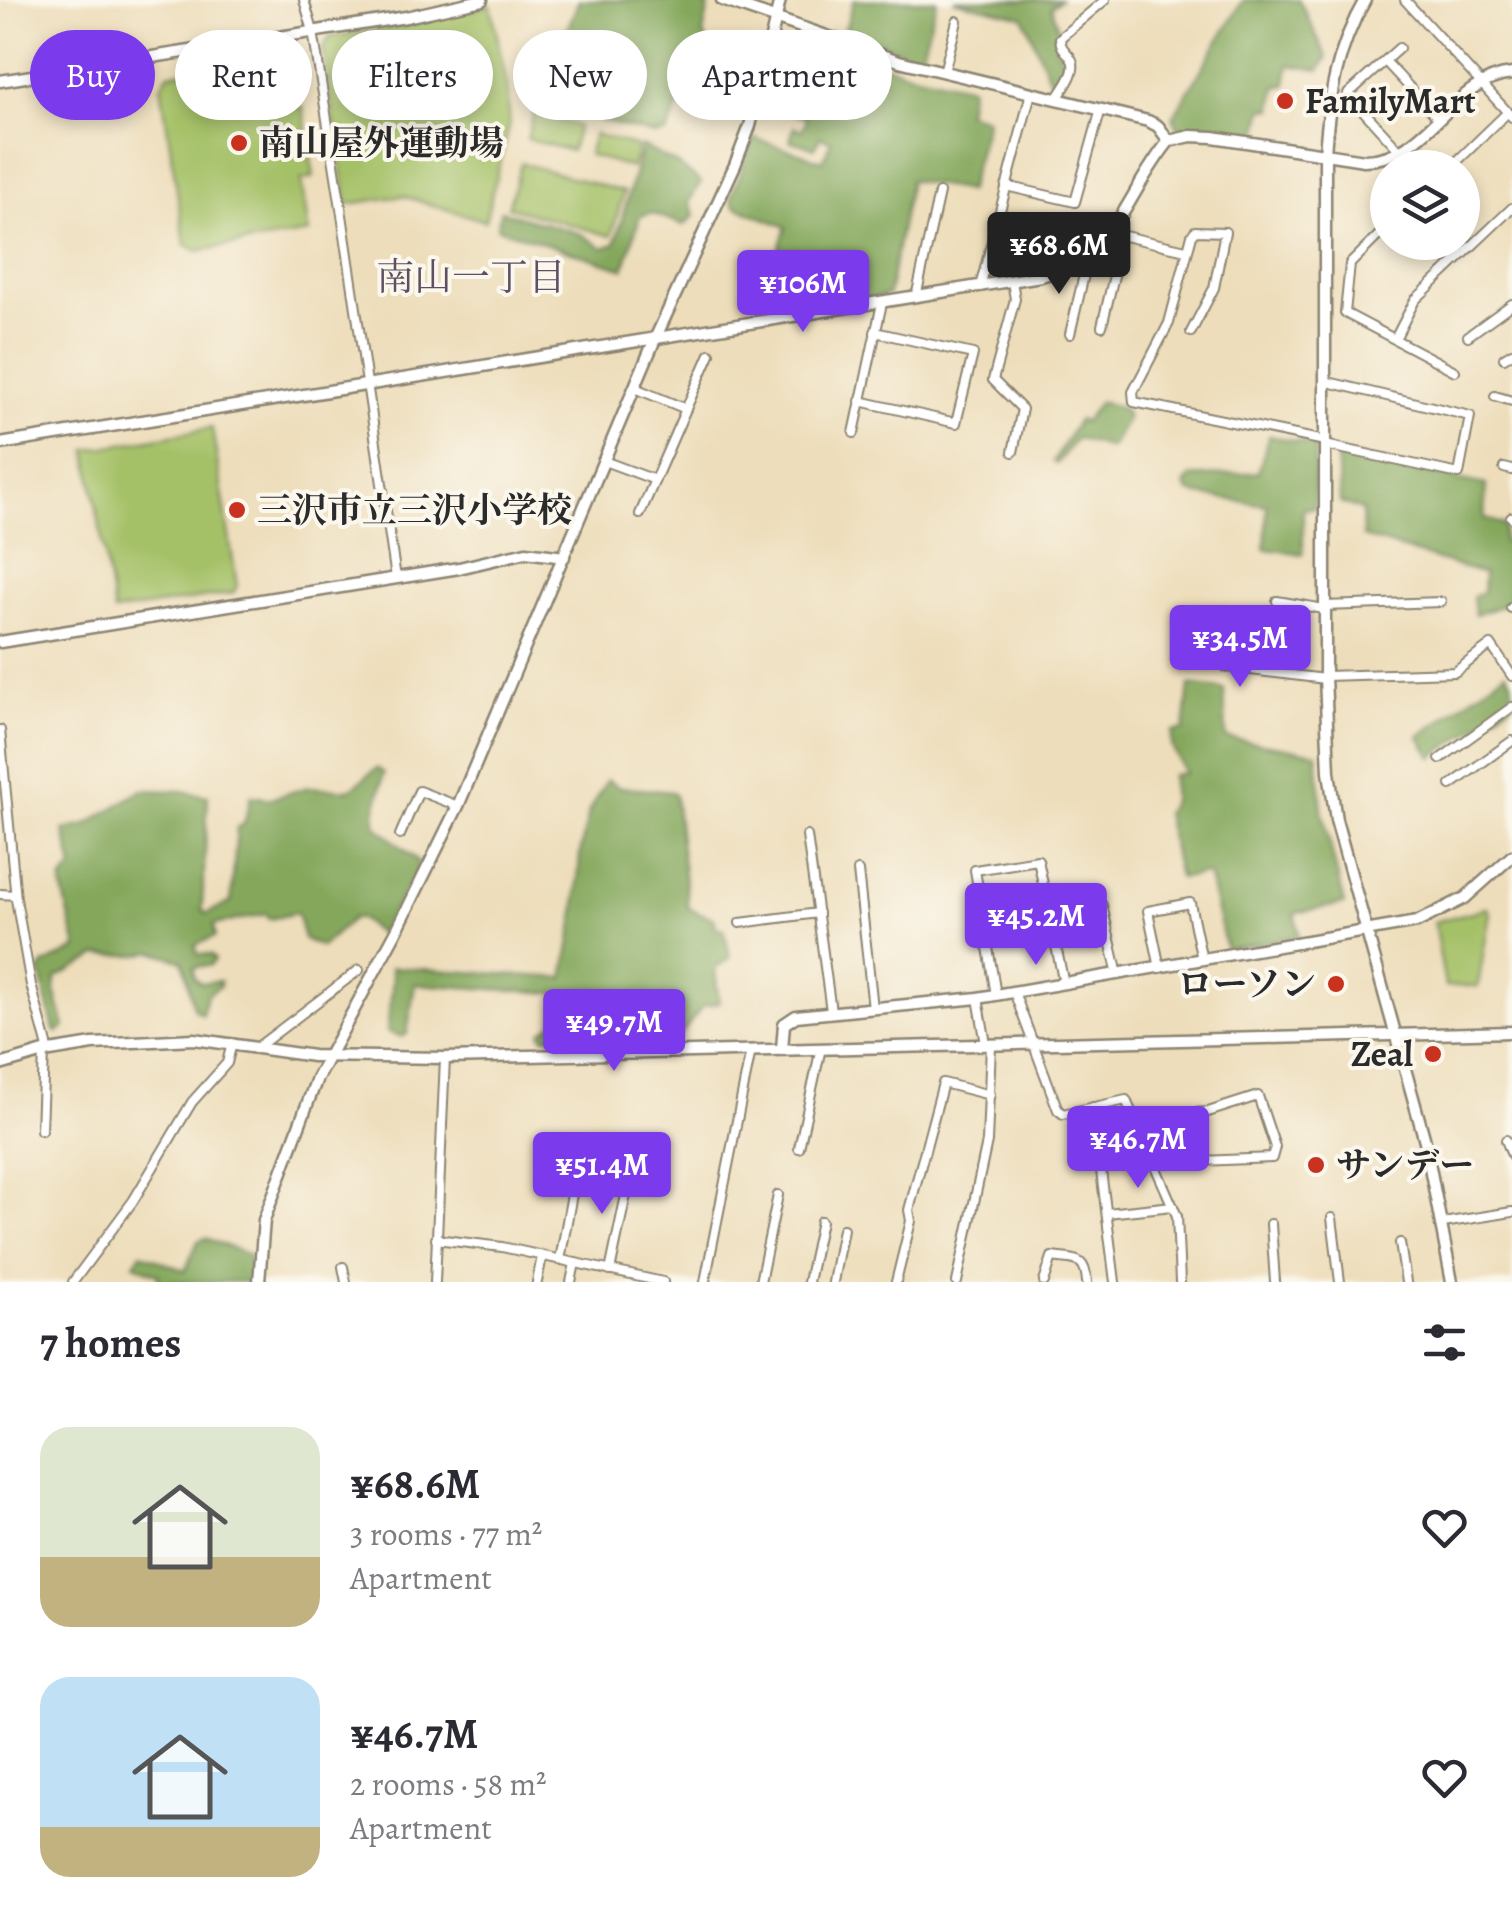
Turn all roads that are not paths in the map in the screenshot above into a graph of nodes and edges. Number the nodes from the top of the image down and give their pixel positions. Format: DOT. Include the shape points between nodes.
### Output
graph roads {
  1 [pos="304,0"];
  2 [pos="482,0"];
  3 [pos="722,0"];
  4 [pos="780,0"];
  5 [pos="1105,0"];
  6 [pos="1365,0"];
  7 [pos="1405,0"];
  8 [pos="775,18"];
  9 [pos="958,21"];
  10 [pos="313,31"];
  11 [pos="1399,48"];
  12 [pos="1385,61"];
  13 [pos="944,72"];
  14 [pos="1512,74"];
  15 [pos="0,81"];
  16 [pos="1481,82"];
  17 [pos="1031,92"];
  18 [pos="1058,99"];
  19 [pos="1101,109"];
  20 [pos="1510,115"];
  21 [pos="1439,119"];
  22 [pos="1169,141"];
  23 [pos="1400,150"];
  24 [pos="1404,150"];
  25 [pos="1470,150"];
  26 [pos="1325,154"];
  27 [pos="1370,159"];
  28 [pos="1006,186"];
  29 [pos="939,193"];
  30 [pos="1512,208"];
  31 [pos="1111,232"];
  32 [pos="1370,244"];
  33 [pos="1096,250"];
  34 [pos="1186,250"];
  35 [pos="1082,260"];
  36 [pos="1012,282"];
  37 [pos="980,287"];
  38 [pos="916,297"];
  39 [pos="882,302"];
  40 [pos="1512,304"];
  41 [pos="1102,326"];
  42 [pos="876,332"];
  43 [pos="1191,332"];
  44 [pos="1070,334"];
  45 [pos="1468,336"];
  46 [pos="655,339"];
  47 [pos="1395,339"];
  48 [pos="710,354"];
  49 [pos="1455,371"];
  50 [pos="1324,381"];
  51 [pos="369,385"];
  52 [pos="635,388"];
  53 [pos="1495,396"];
  54 [pos="860,401"];
  55 [pos="1512,401"];
  56 [pos="686,410"];
  57 [pos="854,433"];
  58 [pos="1325,443"];
  59 [pos="0,444"];
  60 [pos="1013,452"];
  61 [pos="604,461"];
  62 [pos="655,480"];
  63 [pos="640,514"];
  64 [pos="564,557"];
  65 [pos="396,578"];
  66 [pos="1276,601"];
  67 [pos="1441,602"];
  68 [pos="1324,607"];
  69 [pos="1232,632"];
  70 [pos="0,642"];
  71 [pos="1512,675"];
  72 [pos="1325,677"];
  73 [pos="1512,706"];
  74 [pos="0,730"];
  75 [pos="1512,741"];
  76 [pos="1440,759"];
  77 [pos="1451,785"];
  78 [pos="458,806"];
  79 [pos="400,835"];
  80 [pos="807,836"];
  81 [pos="5,843"];
  82 [pos="1512,856"];
  83 [pos="858,871"];
  84 [pos="0,894"];
  85 [pos="15,896"];
  86 [pos="1102,905"];
  87 [pos="818,913"];
  88 [pos="740,923"];
  89 [pos="1369,932"];
  90 [pos="1202,960"];
  91 [pos="1160,968"];
  92 [pos="360,970"];
  93 [pos="1118,975"];
  94 [pos="1064,984"];
  95 [pos="1014,992"];
  96 [pos="996,995"];
  97 [pos="978,998"];
  98 [pos="874,1008"];
  99 [pos="831,1010"];
  100 [pos="1512,1032"];
  101 [pos="1395,1034"];
  102 [pos="232,1043"];
  103 [pos="988,1044"];
  104 [pos="1032,1044"];
  105 [pos="821,1048"];
  106 [pos="255,1049"];
  107 [pos="782,1049"];
  108 [pos="751,1050"];
  109 [pos="46,1052"];
  110 [pos="327,1056"];
  111 [pos="445,1058"];
  112 [pos="0,1065"];
  113 [pos="990,1094"];
  114 [pos="1093,1107"];
  115 [pos="1134,1117"];
  116 [pos="41,1130"];
  117 [pos="1506,1140"];
  118 [pos="799,1148"];
  119 [pos="1512,1155"];
  120 [pos="1154,1163"];
  121 [pos="631,1171"];
  122 [pos="576,1172"];
  123 [pos="778,1195"];
  124 [pos="1173,1206"];
  125 [pos="1512,1212"];
  126 [pos="1106,1214"];
  127 [pos="1332,1218"];
  128 [pos="821,1221"];
  129 [pos="1443,1223"];
  130 [pos="1271,1224"];
  131 [pos="844,1229"];
  132 [pos="436,1239"];
  133 [pos="1400,1243"];
  134 [pos="542,1256"];
  135 [pos="560,1260"];
  136 [pos="575,1263"];
  137 [pos="343,1267"];
  138 [pos="610,1270"];
  139 [pos="626,1278"];
  140 [pos="73,1282"];
  141 [pos="259,1282"];
  142 [pos="346,1282"];
  143 [pos="436,1282"];
  144 [pos="536,1282"];
  145 [pos="571,1282"];
  146 [pos="663,1282"];
  147 [pos="705,1282"];
  148 [pos="760,1282"];
  149 [pos="808,1282"];
  150 [pos="832,1282"];
  151 [pos="896,1282"];
  152 [pos="958,1282"];
  153 [pos="1044,1282"];
  154 [pos="1088,1282"];
  155 [pos="1115,1282"];
  156 [pos="1180,1282"];
  157 [pos="1275,1282"];
  158 [pos="1340,1282"];
  159 [pos="1406,1282"];
  160 [pos="1452,1282"];
  1 -- 10 [label="street"];
  2 -- 10 [label="street"];
  3 -- 8 [label="street"];
  4 -- 8 [label="street"];
  5 -- 18 [label="street" via="1060,38 1074,68"];
  6 -- 26 [label="street" via="1336,63"];
  7 -- 16 [label="street"];
  8 -- 13 [label="street"];
  8 -- 46 [label="street" via="736,165"];
  9 -- 13 [label="street"];
  10 -- 15 [label="street"];
  10 -- 51 [label="street"];
  11 -- 12 [label="street"];
  12 -- 21 [label="street"];
  12 -- 23 [label="street" via="1348,94"];
  13 -- 17 [label="street"];
  14 -- 16 [label="street"];
  16 -- 20 [label="street"];
  16 -- 21 [label="street"];
  17 -- 18 [label="street"];
  17 -- 28 [label="street"];
  18 -- 19 [label="street"];
  19 -- 22 [label="street" via="1158,126"];
  19 -- 28 [label="street" via="1076,202"];
  20 -- 25 [label="street"];
  21 -- 24 [label="street"];
  22 -- 26 [label="street" via="1212,137"];
  22 -- 31 [label="street"];
  26 -- 27 [label="street"];
  26 -- 50 [label="street"];
  28 -- 37 [label="street"];
  29 -- 38 [label="street"];
  30 -- 47 [label="street" via="1415,300"];
  31 -- 33 [label="street"];
  31 -- 34 [label="street"];
  32 -- 47 [label="street" via="1350,264 1344,309"];
  33 -- 35 [label="street"];
  33 -- 41 [label="street" via="1117,263"];
  34 -- 43 [label="street" via="1194,231 1226,232 1214,288"];
  34 -- 58 [label="street" via="1170,323 1133,392 1134,402"];
  35 -- 36 [label="street"];
  35 -- 44 [label="street"];
  36 -- 37 [label="street"];
  36 -- 60 [label="street" via="1014,299 993,380 1022,409"];
  37 -- 38 [label="street"];
  38 -- 39 [label="street"];
  39 -- 42 [label="street"];
  39 -- 46 [label="street"];
  40 -- 45 [label="street"];
  42 -- 54 [label="street"];
  42 -- 54 [label="street" via="973,354 956,423"];
  46 -- 51 [label="street"];
  46 -- 52 [label="street"];
  47 -- 49 [label="street"];
  48 -- 56 [label="street"];
  50 -- 58 [label="street"];
  50 -- 58 [label="street" via="1470,416 1459,474"];
  51 -- 59 [label="street"];
  51 -- 65 [label="street"];
  52 -- 56 [label="street"];
  52 -- 61 [label="street"];
  53 -- 55 [label="street"];
  54 -- 57 [label="street"];
  56 -- 62 [label="street"];
  58 -- 68 [label="street"];
  61 -- 62 [label="street"];
  61 -- 64 [label="street"];
  62 -- 63 [label="street"];
  64 -- 65 [label="street" via="526,552"];
  64 -- 78 [label="street"];
  65 -- 70 [label="street"];
  66 -- 68 [label="street"];
  67 -- 68 [label="street"];
  68 -- 72 [label="street"];
  69 -- 72 [label="street" via="1226,667"];
  71 -- 72 [label="street" via="1491,645 1455,672"];
  72 -- 89 [label="street" via="1336,820"];
  73 -- 76 [label="street"];
  74 -- 81 [label="street"];
  75 -- 77 [label="street"];
  78 -- 79 [label="street" via="420,791"];
  78 -- 110 [label="street"];
  80 -- 87 [label="street"];
  81 -- 85 [label="street"];
  82 -- 89 [label="street" via="1450,908"];
  83 -- 98 [label="street"];
  84 -- 85 [label="street"];
  85 -- 109 [label="street"];
  86 -- 93 [label="street"];
  87 -- 88 [label="street"];
  87 -- 99 [label="street"];
  89 -- 90 [label="street"];
  89 -- 101 [label="street"];
  90 -- 91 [label="street"];
  90 -- 91 [label="street" via="1190,902 1148,911"];
  91 -- 93 [label="street"];
  92 -- 106 [label="street"];
  93 -- 94 [label="street"];
  94 -- 95 [label="street"];
  94 -- 96 [label="street" via="1038,860 975,870"];
  95 -- 96 [label="street"];
  95 -- 104 [label="street"];
  96 -- 97 [label="street"];
  97 -- 98 [label="street"];
  97 -- 103 [label="street"];
  98 -- 99 [label="street"];
  99 -- 107 [label="street" via="788,1019"];
  100 -- 101 [label="street"];
  101 -- 104 [label="street"];
  101 -- 129 [label="street"];
  102 -- 106 [label="street"];
  102 -- 109 [label="street" via="170,1039"];
  102 -- 140 [label="street" via="227,1063 192,1102 134,1201"];
  103 -- 104 [label="street"];
  103 -- 105 [label="street"];
  103 -- 113 [label="street"];
  104 -- 114 [label="street" via="1058,1110"];
  105 -- 107 [label="street"];
  105 -- 118 [label="street"];
  106 -- 110 [label="street"];
  107 -- 108 [label="street"];
  108 -- 111 [label="street"];
  108 -- 147 [label="street"];
  109 -- 112 [label="street"];
  109 -- 116 [label="street"];
  110 -- 111 [label="street"];
  110 -- 141 [label="street" via="268,1208"];
  111 -- 132 [label="street"];
  113 -- 151 [label="street" via="943,1083"];
  113 -- 152 [label="street"];
  114 -- 115 [label="street" via="1126,1100"];
  114 -- 126 [label="street"];
  115 -- 120 [label="street"];
  115 -- 120 [label="street" via="1208,1112 1258,1096 1275,1147 1272,1158"];
  117 -- 119 [label="street"];
  120 -- 124 [label="street"];
  121 -- 138 [label="street"];
  122 -- 135 [label="street"];
  123 -- 148 [label="street"];
  124 -- 126 [label="street"];
  124 -- 156 [label="street"];
  125 -- 129 [label="street"];
  126 -- 155 [label="street"];
  127 -- 158 [label="street"];
  128 -- 149 [label="street"];
  129 -- 160 [label="street"];
  130 -- 157 [label="street"];
  131 -- 150 [label="street"];
  132 -- 134 [label="street"];
  132 -- 143 [label="street"];
  133 -- 159 [label="street"];
  134 -- 135 [label="street"];
  134 -- 144 [label="street"];
  135 -- 136 [label="street"];
  136 -- 138 [label="street"];
  136 -- 145 [label="street"];
  137 -- 142 [label="street"];
  138 -- 139 [label="street"];
  139 -- 146 [label="street"];
  153 -- 154 [label="street" via="1052,1257 1082,1262"];
}
